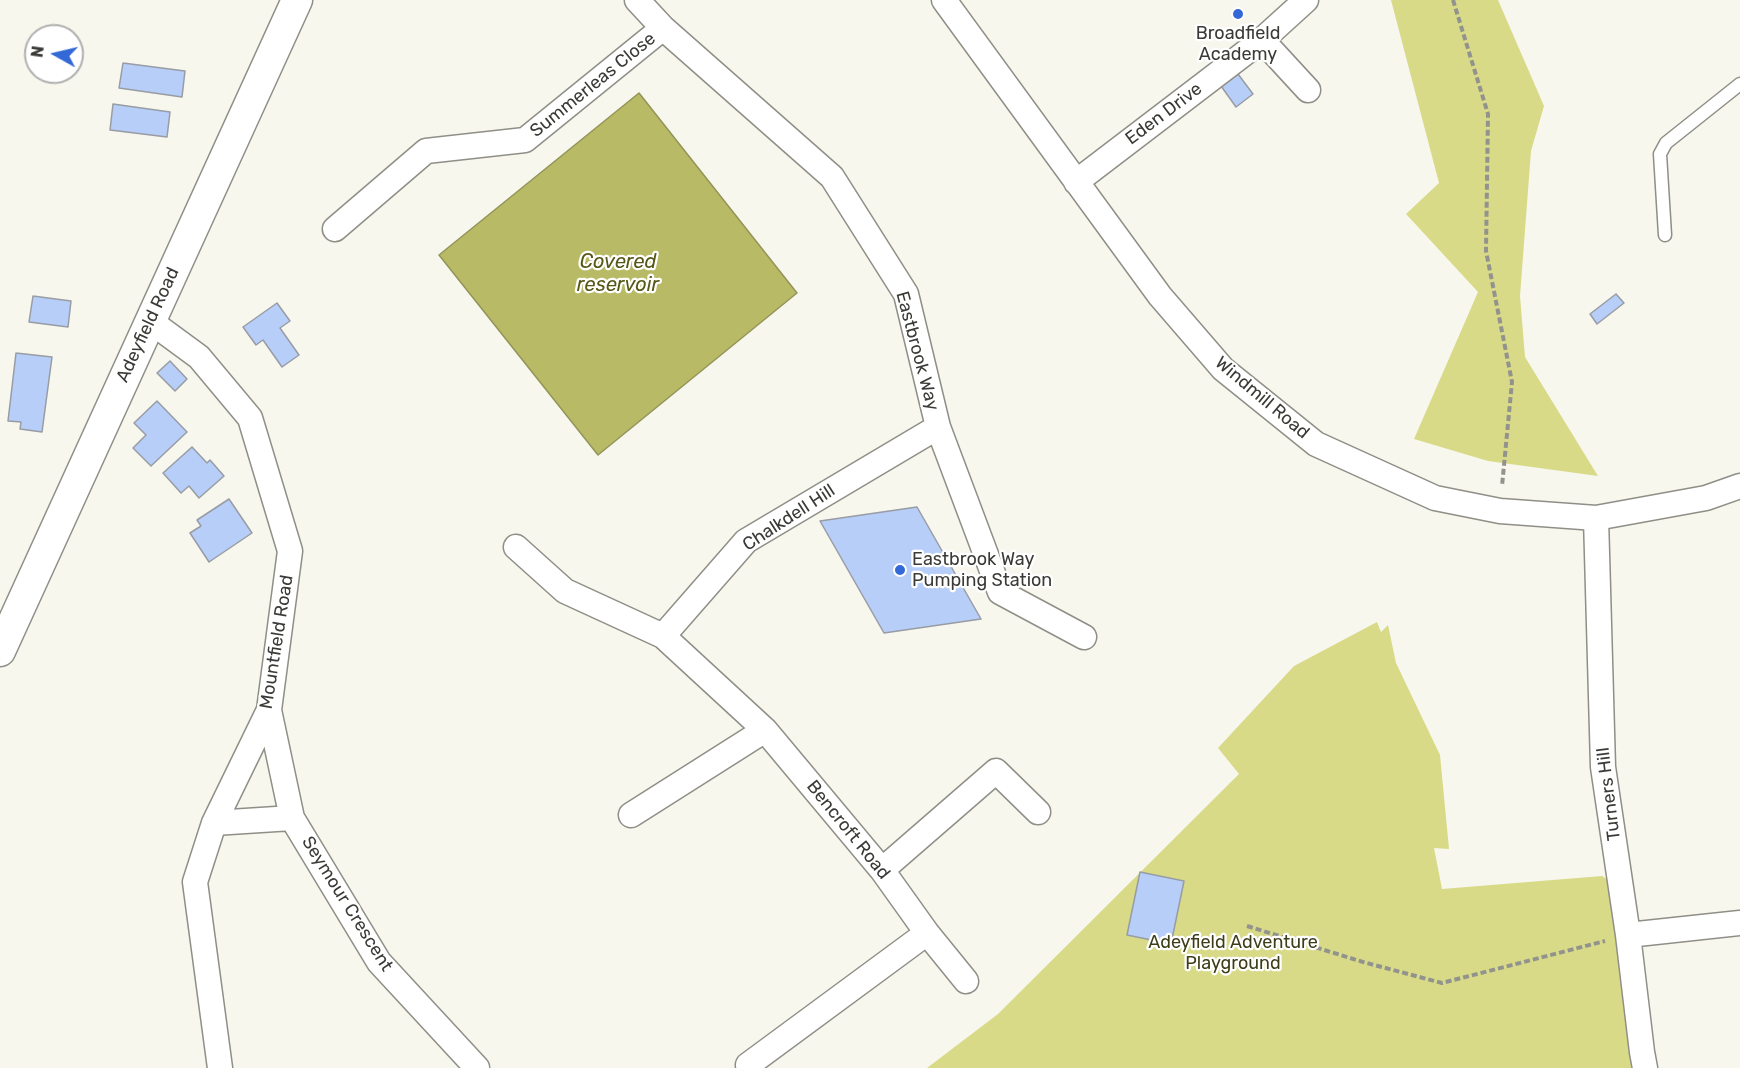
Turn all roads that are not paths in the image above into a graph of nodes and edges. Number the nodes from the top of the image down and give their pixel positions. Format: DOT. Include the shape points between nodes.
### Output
graph roads {
  1 [pos="297,0"];
  2 [pos="637,0"];
  3 [pos="944,0"];
  4 [pos="1306,0"];
  5 [pos="663,28"];
  6 [pos="1262,40"];
  7 [pos="1740,84"];
  8 [pos="1308,90"];
  9 [pos="1076,182"];
  10 [pos="335,229"];
  11 [pos="1665,235"];
  12 [pos="150,321"];
  13 [pos="938,427"];
  14 [pos="1740,486"];
  15 [pos="1596,518"];
  16 [pos="516,547"];
  17 [pos="3,636"];
  18 [pos="663,636"];
  19 [pos="1084,637"];
  20 [pos="269,710"];
  21 [pos="765,730"];
  22 [pos="1038,812"];
  23 [pos="631,815"];
  24 [pos="292,818"];
  25 [pos="214,823"];
  26 [pos="882,870"];
  27 [pos="1740,923"];
  28 [pos="927,933"];
  29 [pos="1628,935"];
  30 [pos="966,981"];
  31 [pos="748,1065"];
  32 [pos="220,1068"];
  33 [pos="477,1068"];
  34 [pos="1645,1068"];
  1 -- 12 [label="street, Adeyfield Road"];
  2 -- 5 [label="street, Eastbrook Way"];
  3 -- 9 [label="street, Windmill Road"];
  4 -- 6 [label="street, Eden Drive"];
  5 -- 10 [label="street, Summerleas Close" via="525,140 426,152"];
  5 -- 13 [label="street, Eastbrook Way" via="832,177 906,294"];
  6 -- 8 [label="street"];
  6 -- 9 [label="street, Eden Drive"];
  7 -- 11 [label="lane" via="1666,143 1660,154"];
  9 -- 15 [label="street, Windmill Road" via="1160,296 1223,369 1316,444 1435,498 1500,511"];
  12 -- 17 [label="street, Adeyfield Road"];
  12 -- 20 [label="street, Mountfield Road" via="199,357 250,418 290,551"];
  13 -- 18 [label="street, Chalkdell Hill" via="746,541"];
  13 -- 19 [label="street, Eastbrook Way" via="1000,592"];
  14 -- 15 [label="street, Windmill Road" via="1706,498"];
  15 -- 29 [label="street, Turners Hill" via="1603,767"];
  16 -- 18 [label="street, Bencroft Road" via="566,591"];
  18 -- 21 [label="street, Bencroft Road"];
  20 -- 24 [label="street, Seymour Crescent"];
  20 -- 25 [label="street, Mountfield Road"];
  21 -- 23 [label="street"];
  21 -- 26 [label="street, Bencroft Road"];
  22 -- 26 [label="street" via="996,771"];
  24 -- 25 [label="street, Seymour Crescent"];
  24 -- 33 [label="street, Seymour Crescent" via="379,962"];
  25 -- 32 [label="street, Mountfield Road" via="195,882"];
  26 -- 28 [label="street, Bencroft Road"];
  27 -- 29 [label="street"];
  28 -- 30 [label="street, Bencroft Road"];
  28 -- 31 [label="street"];
  29 -- 34 [label="street, Turners Hill"];
}
